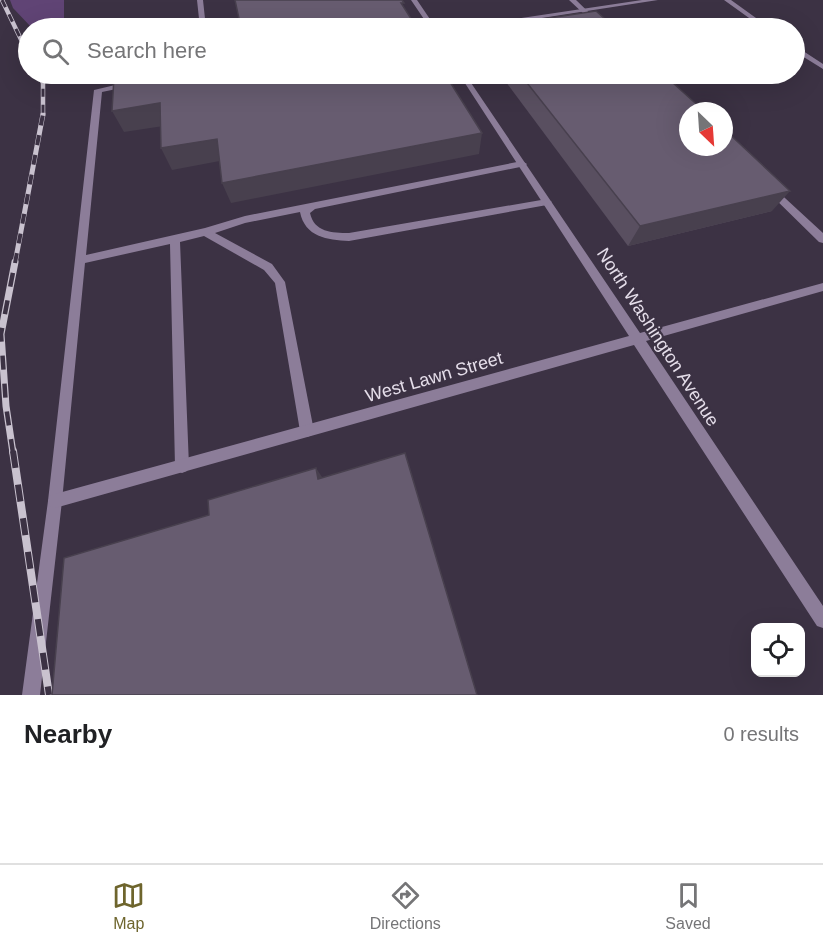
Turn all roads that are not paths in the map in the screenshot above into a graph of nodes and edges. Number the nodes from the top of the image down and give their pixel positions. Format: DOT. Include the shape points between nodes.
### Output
graph roads {
  1 [pos="200,0"];
  2 [pos="414,0"];
  3 [pos="572,0"];
  4 [pos="655,0"];
  5 [pos="727,0"];
  6 [pos="584,11"];
  7 [pos="202,18"];
  8 [pos="426,18"];
  9 [pos="536,18"];
  10 [pos="591,18"];
  11 [pos="753,18"];
  12 [pos="805,54"];
  13 [pos="823,67"];
  14 [pos="130,84"];
  15 [pos="469,84"];
  16 [pos="522,164"];
  17 [pos="765,184"];
  18 [pos="547,202"];
  19 [pos="309,207"];
  20 [pos="206,232"];
  21 [pos="175,239"];
  22 [pos="823,239"];
  23 [pos="80,260"];
  24 [pos="823,287"];
  25 [pos="638,339"];
  26 [pos="307,431"];
  27 [pos="183,466"];
  28 [pos="55,501"];
  29 [pos="823,620"];
  30 [pos="32,695"];
  1 -- 7 [label="street"];
  2 -- 8 [label="street"];
  3 -- 6 [label="street"];
  4 -- 6 [label="street"];
  5 -- 11 [label="street"];
  6 -- 9 [label="street"];
  6 -- 10 [label="street"];
  12 -- 13 [label="street"];
  14 -- 23 [label="street" via="98,90"];
  15 -- 16 [label="street, North Washington Avenue"];
  16 -- 18 [label="street, North Washington Avenue"];
  16 -- 19 [label="street"];
  17 -- 22 [label="street"];
  18 -- 19 [label="street" via="349,237 314,231 306,221"];
  18 -- 25 [label="street, North Washington Avenue"];
  19 -- 20 [label="street"];
  20 -- 21 [label="street"];
  20 -- 26 [label="street" via="268,267 280,282"];
  21 -- 23 [label="street"];
  21 -- 27 [label="street"];
  23 -- 28 [label="street"];
  24 -- 25 [label="street, West Lawn Street"];
  25 -- 26 [label="street, West Lawn Street"];
  25 -- 29 [label="street, North Washington Avenue"];
  26 -- 27 [label="street, West Lawn Street"];
  27 -- 28 [label="street, West Lawn Street"];
  28 -- 30 [label="street"];
}
